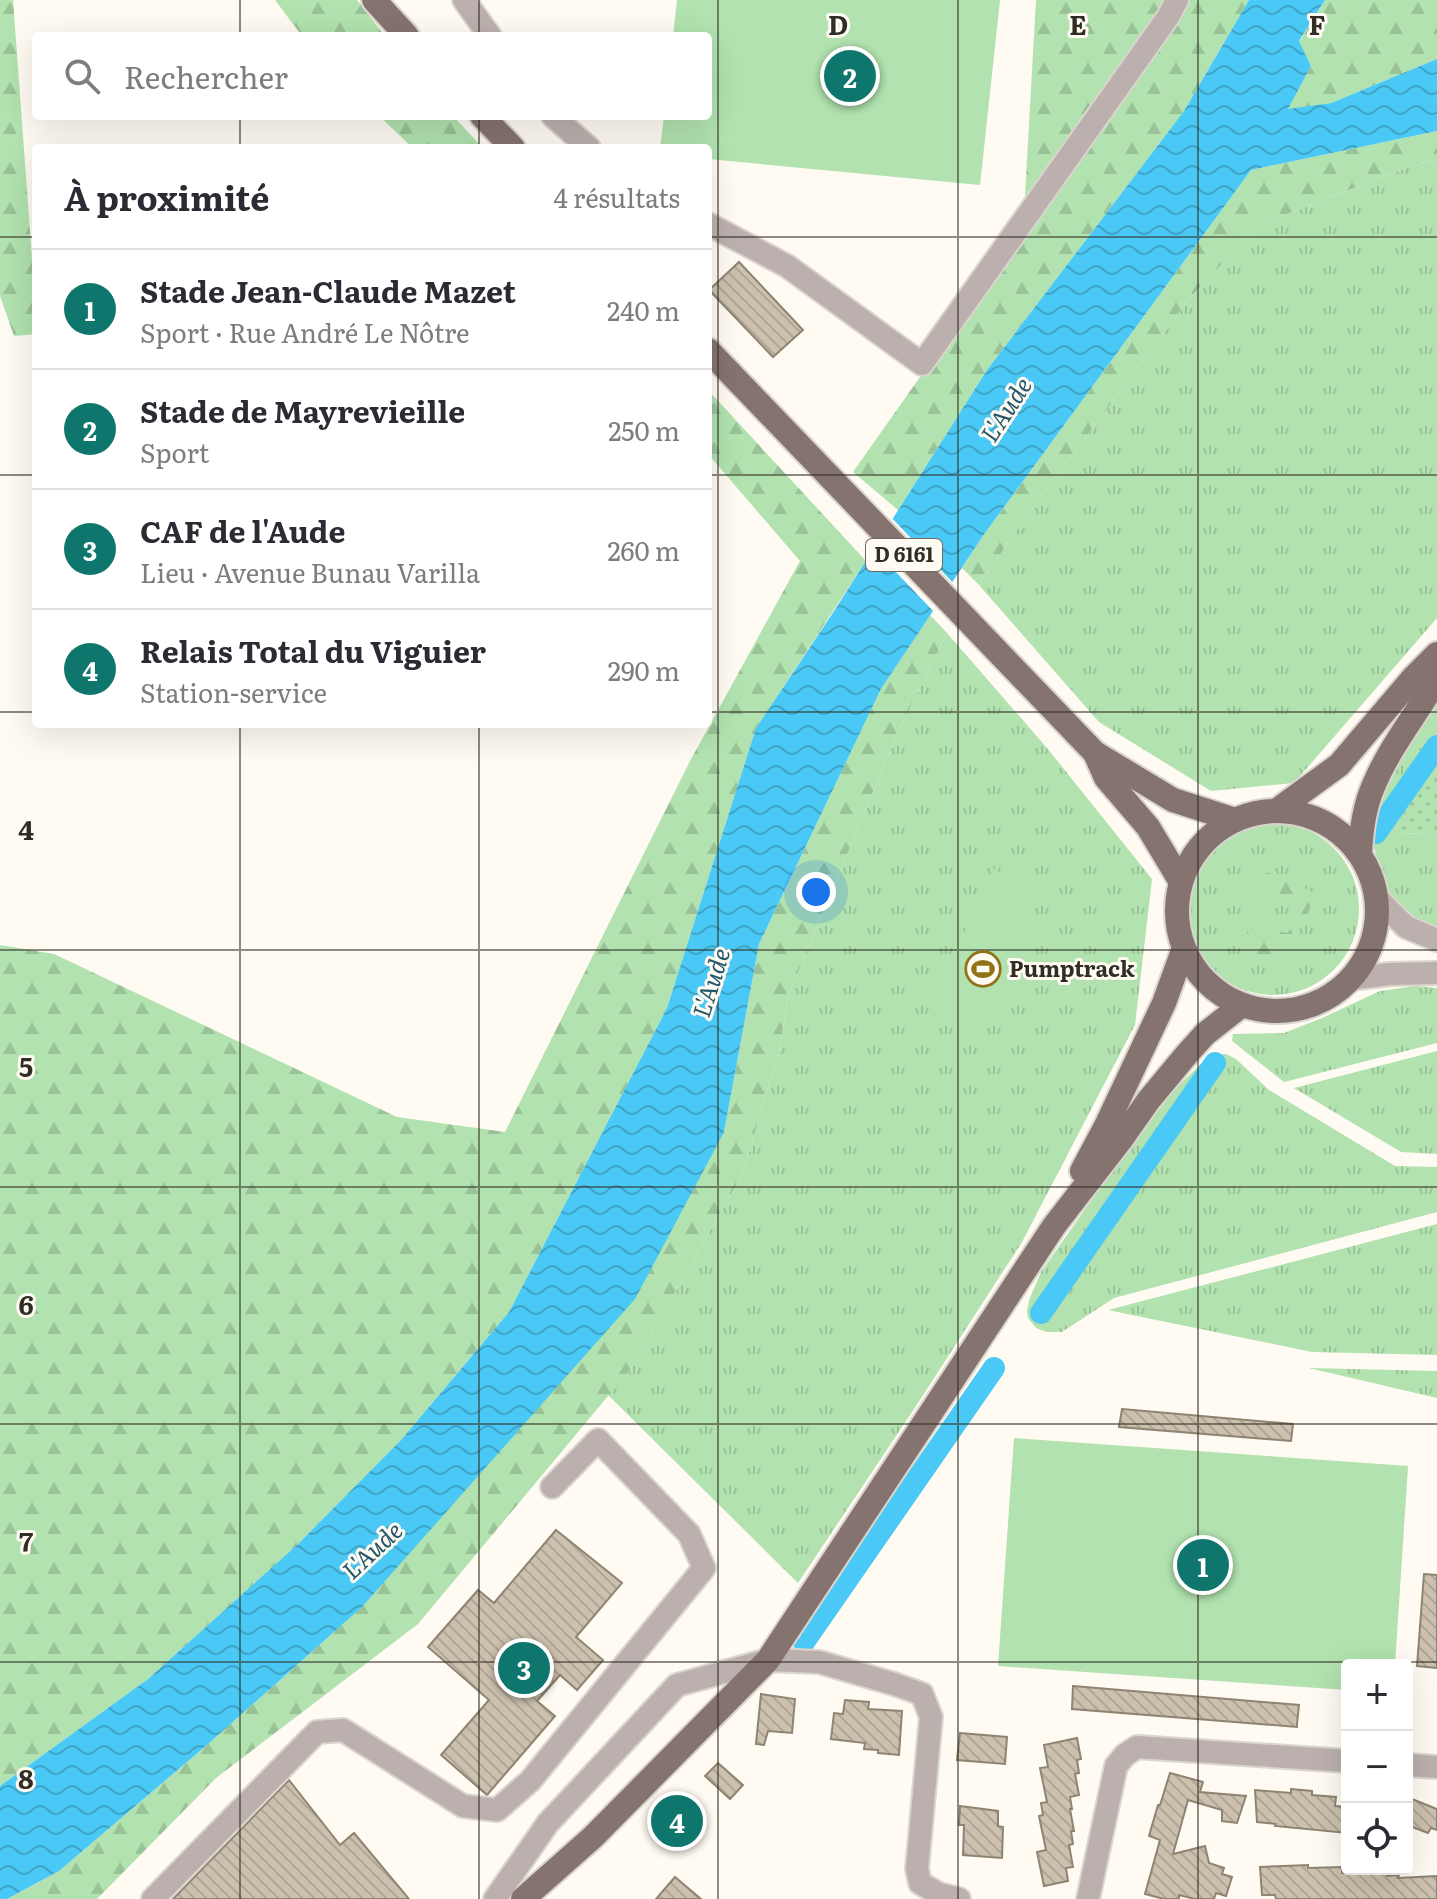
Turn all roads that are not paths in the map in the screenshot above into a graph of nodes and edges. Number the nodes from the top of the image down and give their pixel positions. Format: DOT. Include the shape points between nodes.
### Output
graph roads {
  1 [pos="374,0"];
  2 [pos="464,0"];
  3 [pos="1177,0"];
  4 [pos="403,32"];
  5 [pos="487,32"];
  6 [pos="487,120"];
  7 [pos="558,120"];
  8 [pos="509,144"];
  9 [pos="584,144"];
  10 [pos="712,226"];
  11 [pos="712,354"];
  12 [pos="1437,654"];
  13 [pos="1437,679"];
  14 [pos="1095,753"];
  15 [pos="1276,811"];
  16 [pos="1235,820"];
  17 [pos="1360,854"];
  18 [pos="1181,882"];
  19 [pos="1376,897"];
  20 [pos="1437,940"];
  21 [pos="1184,948"];
  22 [pos="1437,973"];
  23 [pos="1350,979"];
  24 [pos="1242,1005"];
  25 [pos="1054,1226"];
  26 [pos="552,1487"];
  27 [pos="768,1660"];
  28 [pos="1341,1761"];
  29 [pos="1413,1765"];
  30 [pos="1437,1767"];
  31 [pos="593,1837"];
  32 [pos="153,1899"];
  33 [pos="495,1899"];
  34 [pos="523,1899"];
  35 [pos="543,1899"];
  36 [pos="959,1899"];
  37 [pos="1088,1899"];
  1 -- 4 [label="main road"];
  2 -- 5 [label="street"];
  3 -- 10 [label="street" via="922,364 787,266"];
  6 -- 8 [label="main road"];
  7 -- 9 [label="street"];
  11 -- 14 [label="main road, D 6161"];
  12 -- 15 [label="main road" via="1339,765"];
  13 -- 17 [label="main road" via="1373,787"];
  14 -- 16 [label="main road, D 6161" via="1173,800"];
  14 -- 18 [label="main road, D 6161" via="1106,778 1148,827"];
  15 -- 16 [label="main road"];
  15 -- 17 [label="main road" via="1324,822"];
  16 -- 18 [label="main road" via="1201,845"];
  17 -- 19 [label="main road"];
  18 -- 21 [label="main road" via="1177,915"];
  19 -- 20 [label="street" via="1406,927"];
  19 -- 23 [label="main road" via="1373,943"];
  21 -- 24 [label="main road" via="1207,983"];
  21 -- 25 [label="main road" via="1164,1003"];
  22 -- 23 [label="street"];
  23 -- 24 [label="main road" via="1299,1009"];
  24 -- 25 [label="main road" via="1187,1054"];
  25 -- 27 [label="main road"];
  26 -- 32 [label="street" via="598,1440 689,1534 704,1568 530,1781 497,1810 463,1806 343,1730 317,1732"];
  27 -- 31 [label="main road"];
  27 -- 33 [label="street" via="677,1685 548,1823"];
  27 -- 36 [label="street" via="819,1662 922,1694 931,1717 917,1869 920,1883"];
  28 -- 37 [label="street" via="1137,1747 1116,1766"];
  29 -- 30 [label="street"];
  31 -- 34 [label="main road"];
  31 -- 35 [label="main road"];
}
